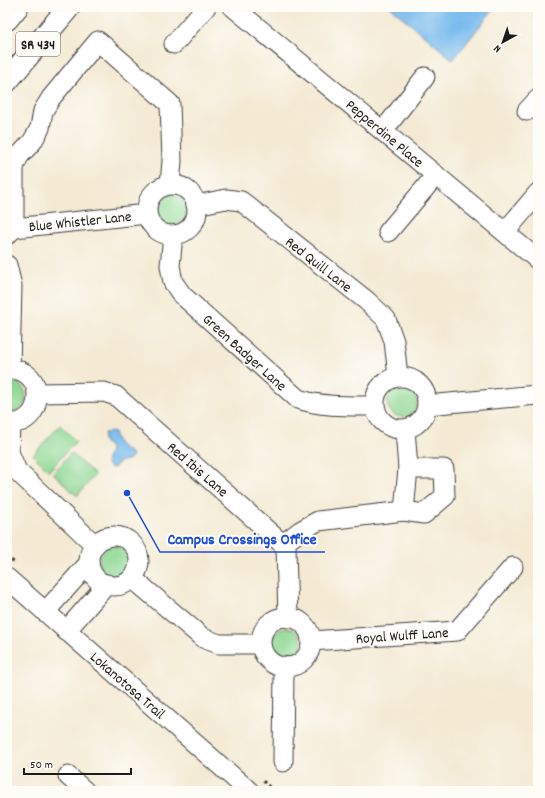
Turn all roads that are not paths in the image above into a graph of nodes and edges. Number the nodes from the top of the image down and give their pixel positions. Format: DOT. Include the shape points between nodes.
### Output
graph roads {
  1 [pos="17,7"];
  2 [pos="70,7"];
  3 [pos="206,7"];
  4 [pos="233,7"];
  5 [pos="7,19"];
  6 [pos="174,44"];
  7 [pos="425,77"];
  8 [pos="7,80"];
  9 [pos="383,131"];
  10 [pos="436,176"];
  11 [pos="170,184"];
  12 [pos="538,193"];
  13 [pos="196,205"];
  14 [pos="147,214"];
  15 [pos="10,232"];
  16 [pos="388,232"];
  17 [pos="505,232"];
  18 [pos="173,235"];
  19 [pos="538,260"];
  20 [pos="7,265"];
  21 [pos="9,369"];
  22 [pos="398,376"];
  23 [pos="38,393"];
  24 [pos="537,396"];
  25 [pos="427,405"];
  26 [pos="374,406"];
  27 [pos="8,424"];
  28 [pos="405,429"];
  29 [pos="408,469"];
  30 [pos="404,511"];
  31 [pos="283,544"];
  32 [pos="95,545"];
  33 [pos="89,563"];
  34 [pos="513,567"];
  35 [pos="7,578"];
  36 [pos="132,578"];
  37 [pos="106,584"];
  38 [pos="45,612"];
  39 [pos="288,618"];
  40 [pos="66,631"];
  41 [pos="311,641"];
  42 [pos="261,644"];
  43 [pos="284,666"];
  44 [pos="283,762"];
  45 [pos="68,776"];
  46 [pos="85,791"];
  47 [pos="249,791"];
  1 -- 5 [label="main road, SR 434"];
  2 -- 8 [label="main road, SR 434"];
  3 -- 6 [label="street"];
  4 -- 9 [label="street, Pepperdine Place"];
  7 -- 9 [label="street"];
  9 -- 10 [label="street, Pepperdine Place"];
  10 -- 16 [label="street"];
  10 -- 17 [label="street, Pepperdine Place"];
  11 -- 13 [label="street" via="184,188 194,198"];
  11 -- 14 [label="street" via="161,186 152,194 146,206"];
  11 -- 15 [label="street, Blue Whistler Lane" via="170,104 98,42 51,98 43,111 40,128 19,156 14,167"];
  12 -- 17 [label="street"];
  13 -- 18 [label="street" via="197,212 192,225"];
  13 -- 22 [label="street, Red Quill Lane" via="226,199 241,201 367,301 386,319 394,341"];
  14 -- 15 [label="street, Blue Whistler Lane"];
  14 -- 18 [label="street" via="149,221 159,232"];
  17 -- 19 [label="street, Pepperdine Place"];
  18 -- 26 [label="street, Green Badger Lane" via="170,266 173,282 182,295 298,398 308,402 334,405"];
  20 -- 21 [label="street" via="12,286"];
  21 -- 23 [label="street" via="22,371 30,376"];
  22 -- 25 [label="street" via="413,379 419,384 424,390"];
  22 -- 26 [label="street" via="383,383 378,390"];
  23 -- 27 [label="street" via="35,407 27,418"];
  23 -- 31 [label="street, Red Ibis Lane" via="104,392 116,396"];
  24 -- 25 [label="street"];
  25 -- 28 [label="street" via="417,424"];
  26 -- 28 [label="street" via="385,424"];
  27 -- 32 [label="street" via="9,452 17,471"];
  28 -- 29 [label="street"];
  29 -- 30 [label="street"];
  29 -- 30 [label="street" via="444,469 444,496 424,514"];
  30 -- 31 [label="street" via="318,521"];
  31 -- 39 [label="street" via="286,547"];
  32 -- 33 [label="street"];
  32 -- 36 [label="street" via="101,539 116,536 130,542 136,548 139,560"];
  33 -- 37 [label="street" via="95,576"];
  33 -- 38 [label="street"];
  34 -- 41 [label="street, Royal Wulff Lane" via="457,631"];
  35 -- 38 [label="street, Lokanotosa Trail"];
  36 -- 37 [label="street" via="120,585"];
  36 -- 42 [label="street" via="203,638 219,644"];
  37 -- 40 [label="street"];
  38 -- 40 [label="street, Lokanotosa Trail"];
  39 -- 41 [label="street" via="300,621 306,627"];
  39 -- 42 [label="street" via="276,619 269,623 264,630"];
  40 -- 47 [label="street, Lokanotosa Trail"];
  41 -- 43 [label="street" via="309,650 300,663"];
  42 -- 43 [label="street" via="269,659"];
  43 -- 44 [label="street"];
  45 -- 46 [label="street"];
}
